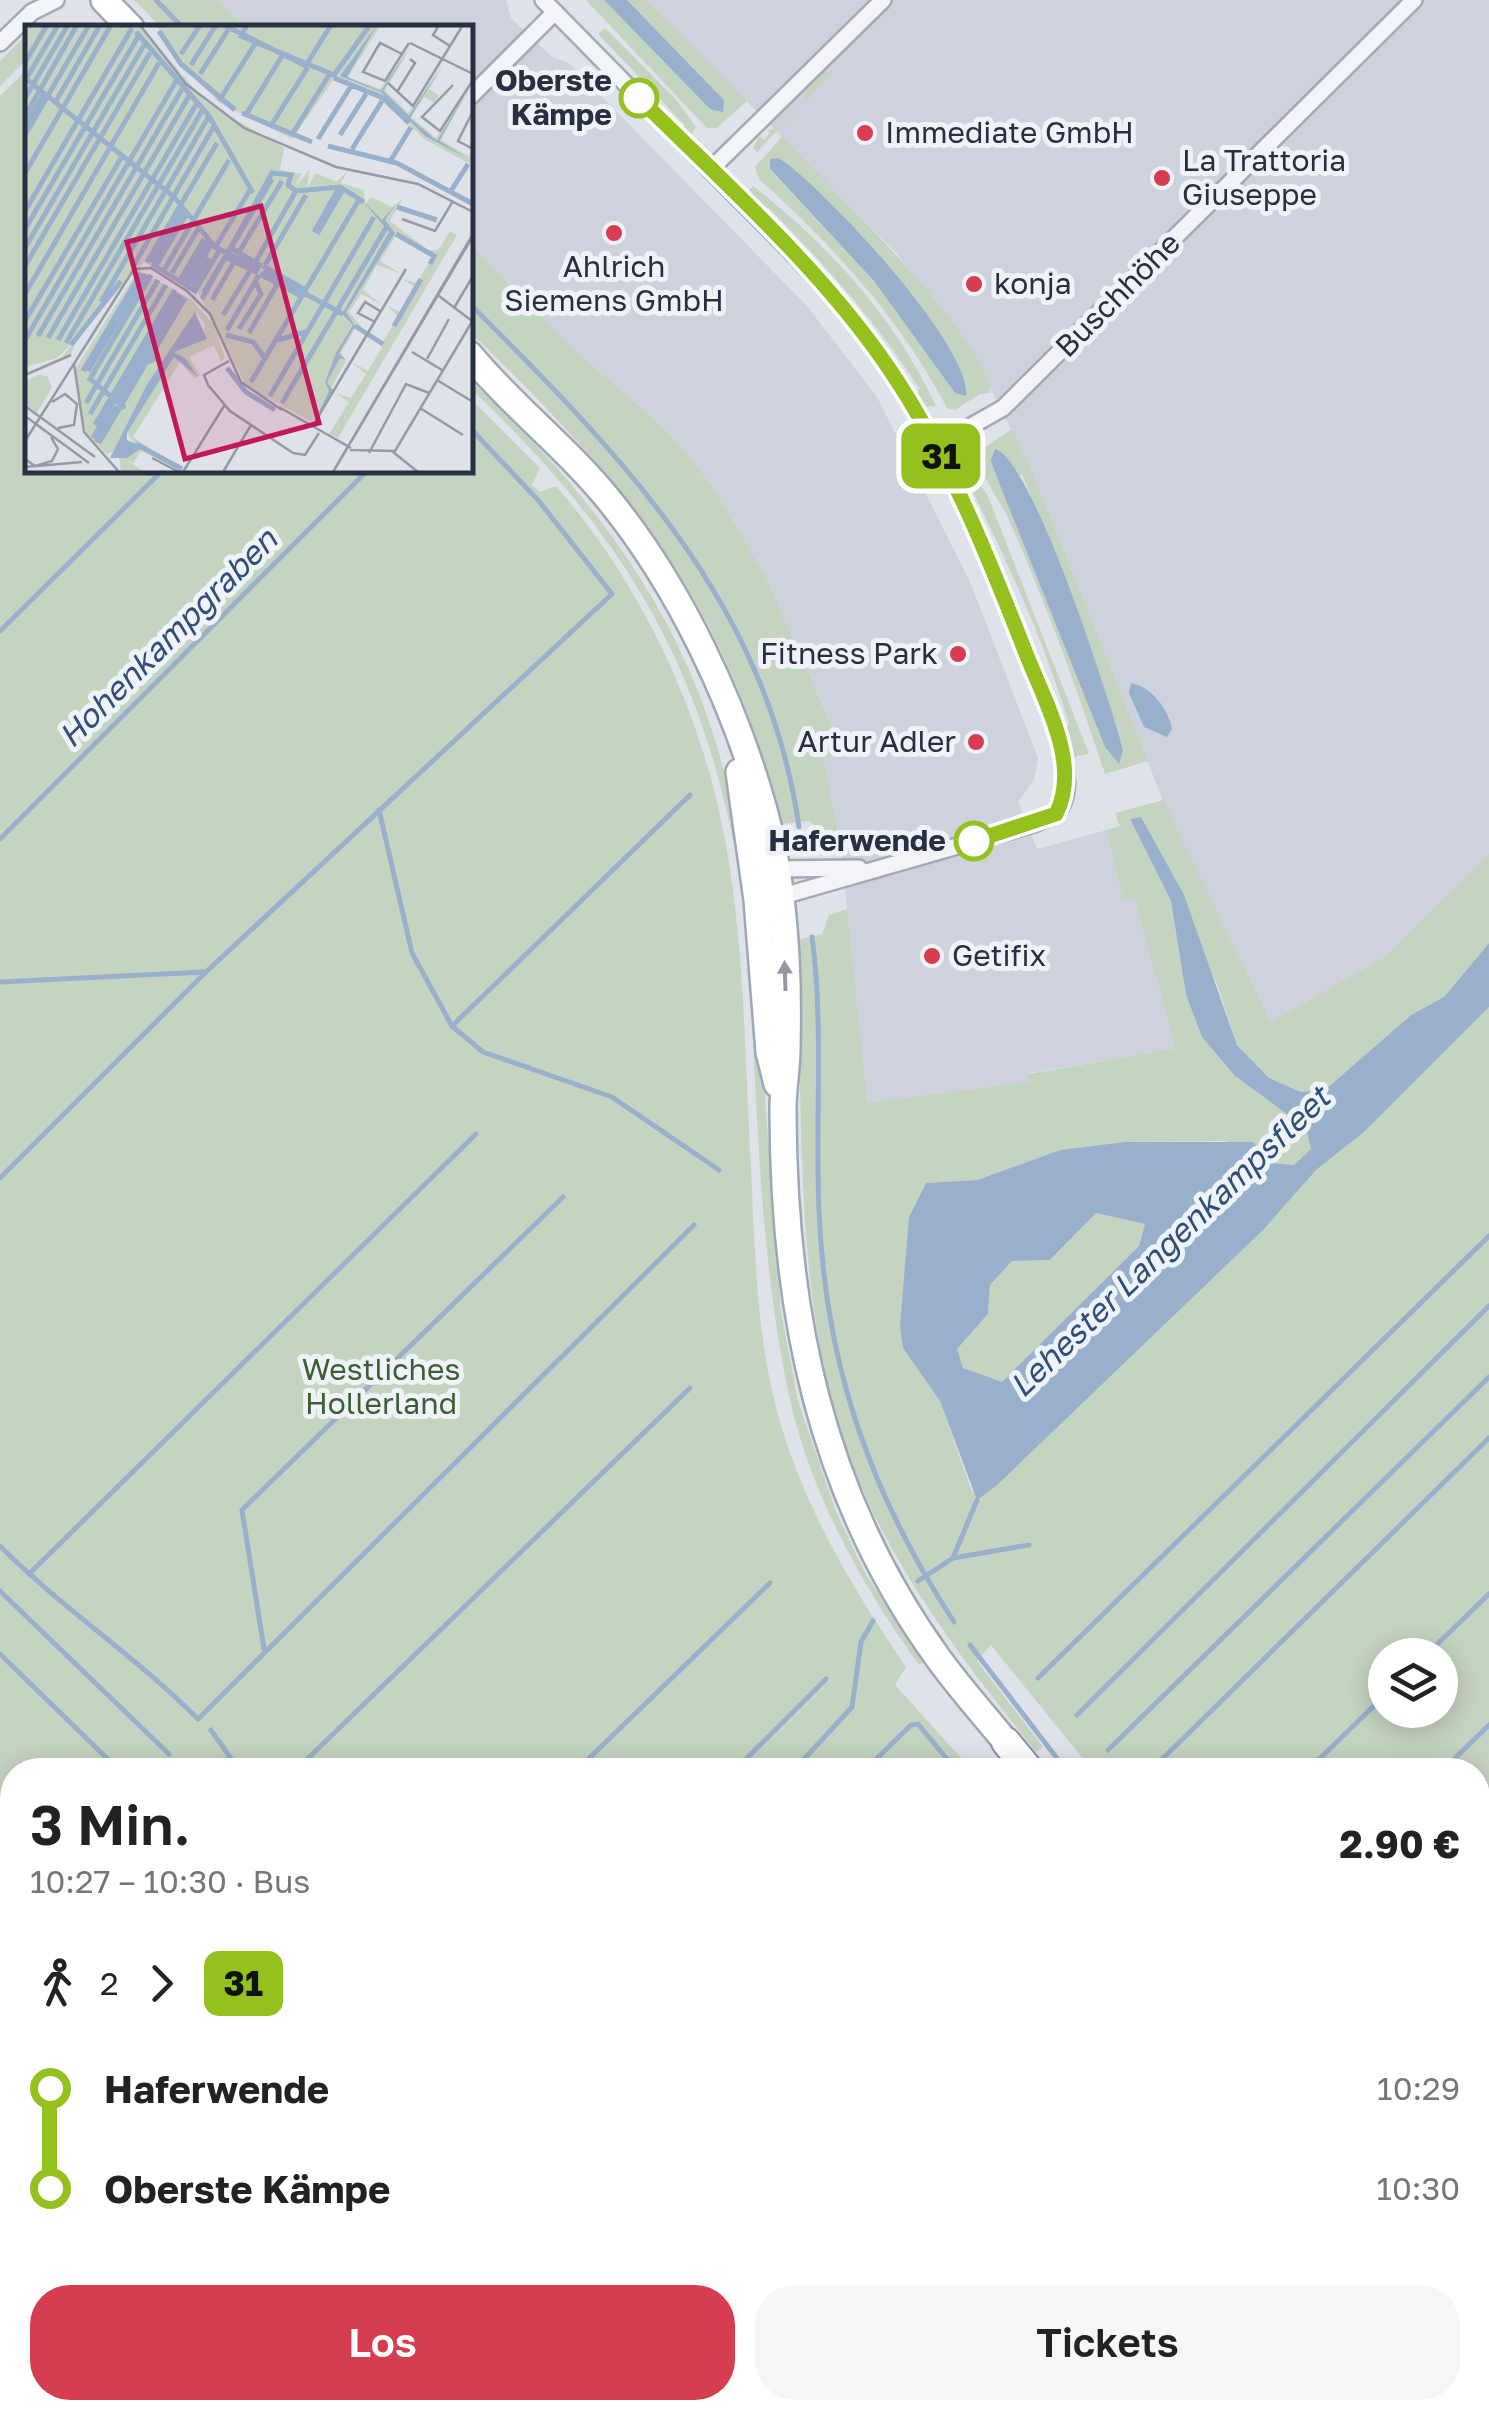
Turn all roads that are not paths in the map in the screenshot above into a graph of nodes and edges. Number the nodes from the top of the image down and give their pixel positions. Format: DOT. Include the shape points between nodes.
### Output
graph roads {
  1 [pos="56,0"];
  2 [pos="104,0"];
  3 [pos="883,0"];
  4 [pos="1414,0"];
  5 [pos="35,6"];
  6 [pos="549,6"];
  7 [pos="129,25"];
  8 [pos="0,43"];
  9 [pos="472,94"];
  10 [pos="710,170"];
  11 [pos="472,358"];
  12 [pos="936,446"];
  13 [pos="765,869"];
  14 [pos="868,869"];
  15 [pos="769,899"];
  16 [pos="1006,1742"];
  17 [pos="1019,1758"];
  1 -- 5 [label="street"];
  2 -- 7 [label="main road"];
  3 -- 10 [label="street"];
  4 -- 12 [label="street, Buschhöhe" via="1003,408"];
  5 -- 8 [label="street"];
  6 -- 9 [label="street"];
  6 -- 10 [label="street"];
  10 -- 12 [label="street" via="841,305"];
  11 -- 13 [label="main road" via="608,498 655,561 730,720"];
  12 -- 14 [label="street" via="1047,706 1067,771 1066,793 1056,814 1034,824"];
  13 -- 14 [label="street"];
  13 -- 15 [label="main road"];
  14 -- 15 [label="street"];
  15 -- 16 [label="main road" via="788,1047 783,1108 795,1295 823,1435 854,1514 904,1606"];
  16 -- 17 [label="highway"];
}
